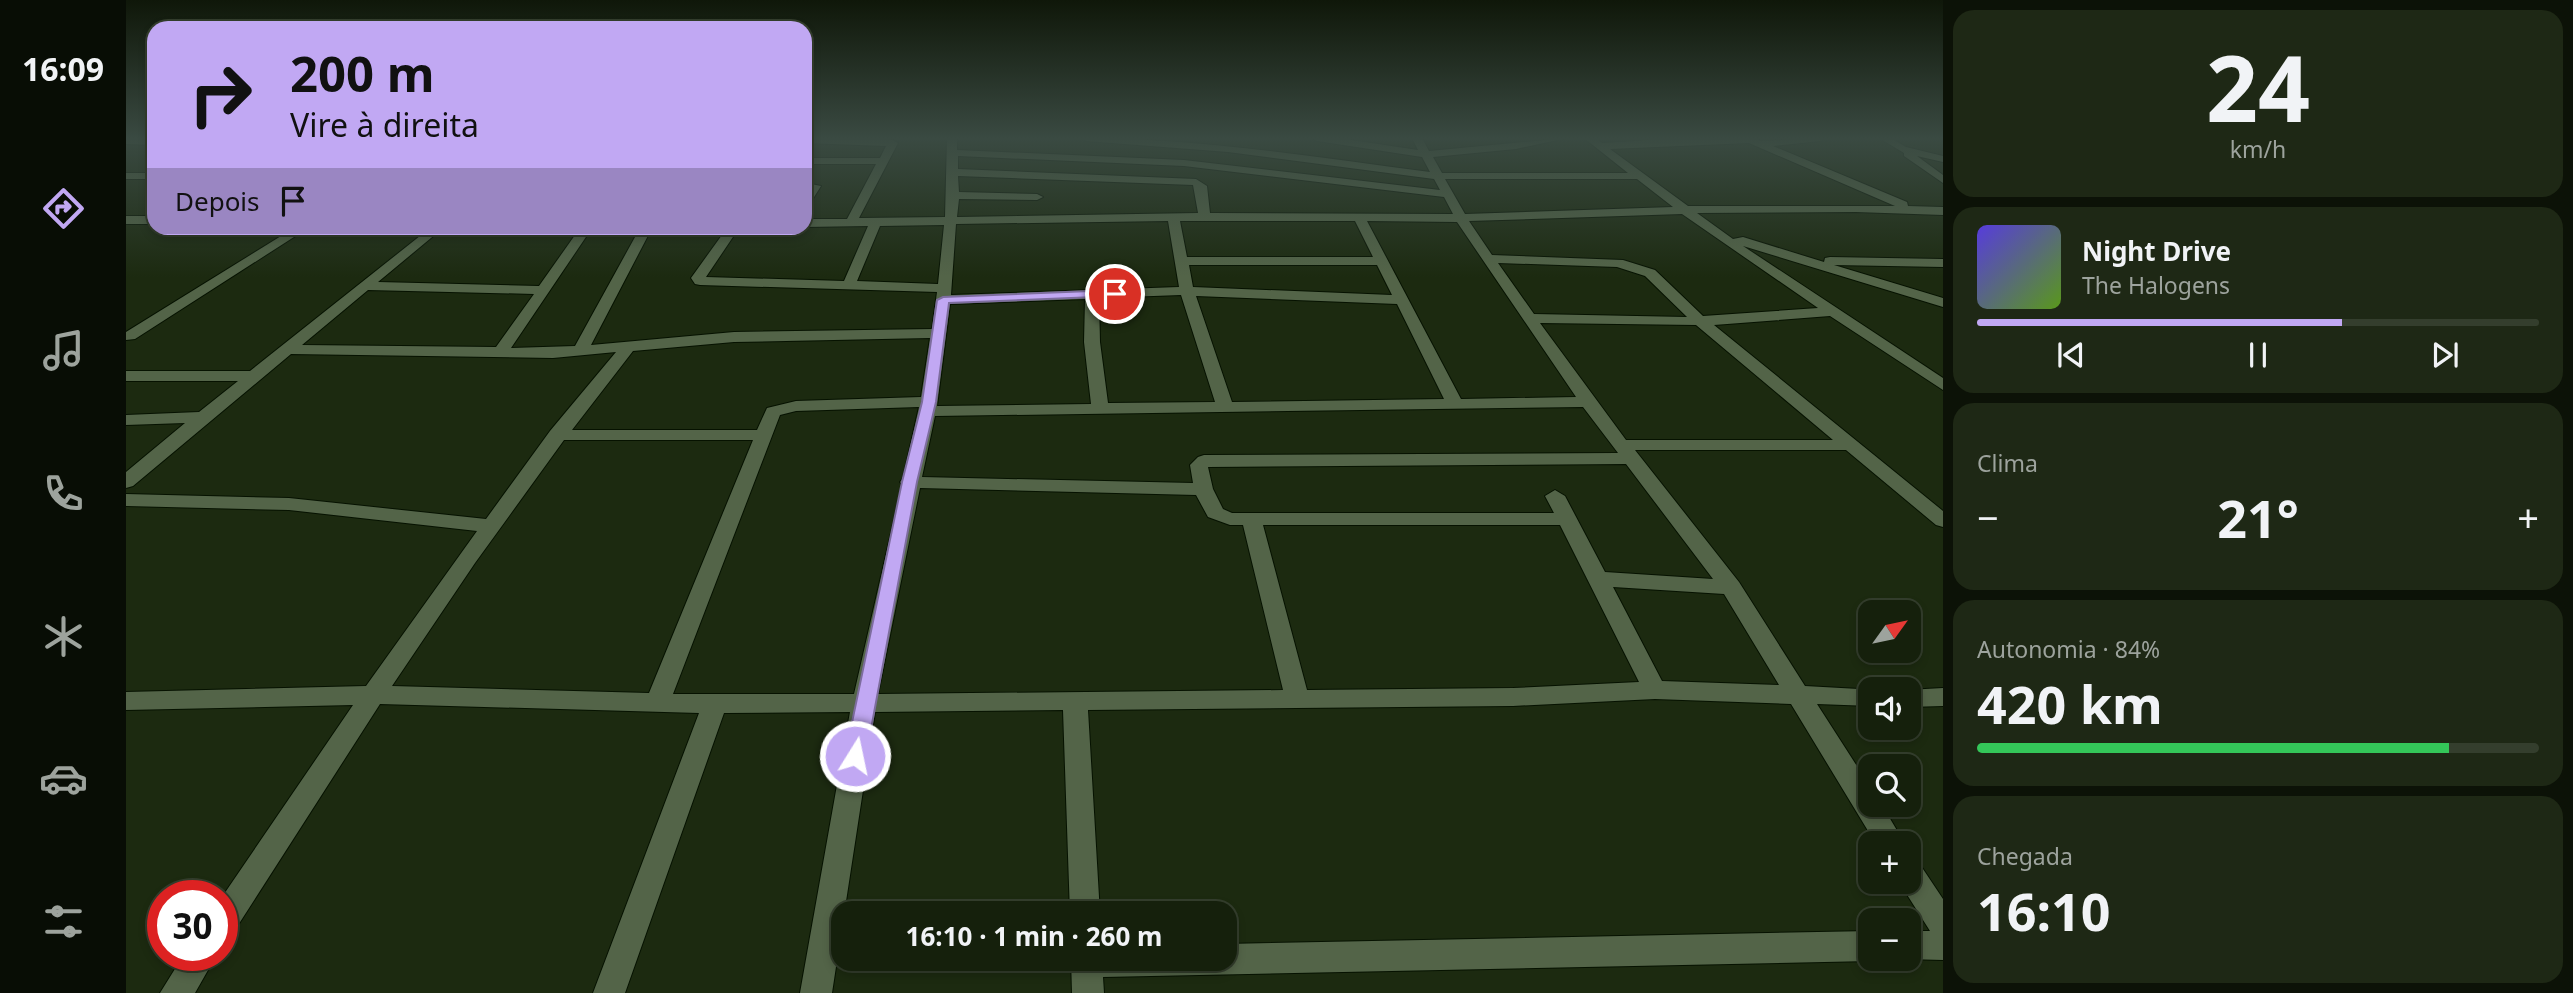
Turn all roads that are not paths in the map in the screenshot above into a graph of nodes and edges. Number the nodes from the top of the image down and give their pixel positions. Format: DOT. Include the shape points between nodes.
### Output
graph roads {
  1 [pos="871,184"];
  2 [pos="953,184"];
  3 [pos="1198,184"];
  4 [pos="1361,184"];
  5 [pos="1442,184"];
  6 [pos="1653,184"];
  7 [pos="1855,184"];
  8 [pos="815,186"];
  9 [pos="812,191"];
  10 [pos="1448,194"];
  11 [pos="953,195"];
  12 [pos="1037,197"];
  13 [pos="1685,210"];
  14 [pos="1915,210"];
  15 [pos="1943,211"];
  16 [pos="1173,217"];
  17 [pos="1204,217"];
  18 [pos="1461,218"];
  19 [pos="1360,219"];
  20 [pos="126,220"];
  21 [pos="147,220"];
  22 [pos="851,222"];
  23 [pos="812,223"];
  24 [pos="875,223"];
  25 [pos="948,223"];
  26 [pos="1717,234"];
  27 [pos="291,235"];
  28 [pos="428,235"];
  29 [pos="581,235"];
  30 [pos="642,235"];
  31 [pos="728,235"];
  32 [pos="1488,259"];
  33 [pos="1180,261"];
  34 [pos="1381,261"];
  35 [pos="1807,261"];
  36 [pos="1943,263"];
  37 [pos="849,285"];
  38 [pos="364,286"];
  39 [pos="544,290"];
  40 [pos="1187,291"];
  41 [pos="943,294"];
  42 [pos="1092,295"];
  43 [pos="1401,300"];
  44 [pos="1943,303"];
  45 [pos="1833,311"];
  46 [pos="1531,318"];
  47 [pos="1701,322"];
  48 [pos="939,333"];
  49 [pos="130,336"];
  50 [pos="627,348"];
  51 [pos="285,349"];
  52 [pos="580,351"];
  53 [pos="500,353"];
  54 [pos="126,376"];
  55 [pos="252,376"];
  56 [pos="1943,385"];
  57 [pos="1588,402"];
  58 [pos="1455,403"];
  59 [pos="927,407"];
  60 [pos="1225,407"];
  61 [pos="1100,409"];
  62 [pos="203,417"];
  63 [pos="126,420"];
  64 [pos="556,435"];
  65 [pos="763,435"];
  66 [pos="1848,445"];
  67 [pos="1627,451"];
  68 [pos="126,482"];
  69 [pos="909,482"];
  70 [pos="1203,489"];
  71 [pos="1555,496"];
  72 [pos="126,500"];
  73 [pos="1568,519"];
  74 [pos="1252,520"];
  75 [pos="1943,521"];
  76 [pos="490,526"];
  77 [pos="1600,579"];
  78 [pos="1731,587"];
  79 [pos="1655,690"];
  80 [pos="372,695"];
  81 [pos="1797,695"];
  82 [pos="1858,697"];
  83 [pos="1943,697"];
  84 [pos="1921,698"];
  85 [pos="1297,699"];
  86 [pos="1075,700"];
  87 [pos="126,701"];
  88 [pos="657,702"];
  89 [pos="864,703"];
  90 [pos="715,704"];
  91 [pos="1883,831"];
  92 [pos="1921,891"];
  93 [pos="238,899"];
  94 [pos="1083,901"];
  95 [pos="1943,925"];
  96 [pos="1943,945"];
  97 [pos="1858,946"];
  98 [pos="1921,946"];
  99 [pos="1237,966"];
  100 [pos="191,971"];
  101 [pos="176,993"];
  102 [pos="609,993"];
  103 [pos="816,993"];
  1 -- 22 [label="street"];
  2 -- 11 [label="street"];
  3 -- 17 [label="street"];
  4 -- 10 [label="street"];
  5 -- 10 [label="street"];
  6 -- 13 [label="street"];
  7 -- 14 [label="street"];
  8 -- 9 [label="street"];
  10 -- 18 [label="street"];
  11 -- 12 [label="street"];
  11 -- 25 [label="street"];
  13 -- 14 [label="street"];
  13 -- 18 [label="street"];
  13 -- 26 [label="street"];
  14 -- 15 [label="street"];
  16 -- 17 [label="street"];
  16 -- 25 [label="street"];
  16 -- 33 [label="street"];
  17 -- 19 [label="street"];
  18 -- 19 [label="street"];
  18 -- 32 [label="street"];
  19 -- 34 [label="street"];
  20 -- 21 [label="street"];
  22 -- 23 [label="street"];
  22 -- 24 [label="street"];
  24 -- 25 [label="street"];
  24 -- 37 [label="street"];
  25 -- 41 [label="street"];
  26 -- 35 [label="street"];
  26 -- 45 [label="street"];
  27 -- 49 [label="street"];
  28 -- 38 [label="street"];
  29 -- 39 [label="street"];
  30 -- 52 [label="street"];
  31 -- 37 [label="street" via="699,281"];
  32 -- 46 [label="street"];
  32 -- 47 [label="street" via="1637,267 1650,273"];
  33 -- 34 [label="street"];
  33 -- 40 [label="street"];
  34 -- 43 [label="street"];
  35 -- 36 [label="street"];
  35 -- 44 [label="street"];
  37 -- 41 [label="street"];
  38 -- 39 [label="street"];
  38 -- 51 [label="street"];
  39 -- 53 [label="street"];
  40 -- 42 [label="street"];
  40 -- 43 [label="street"];
  40 -- 60 [label="street"];
  41 -- 42 [label="street"];
  41 -- 48 [label="street"];
  42 -- 61 [label="street"];
  43 -- 58 [label="street"];
  45 -- 47 [label="street"];
  45 -- 56 [label="street"];
  46 -- 47 [label="street"];
  46 -- 57 [label="street"];
  47 -- 66 [label="street"];
  48 -- 50 [label="street" via="734,337"];
  48 -- 59 [label="street"];
  50 -- 52 [label="street"];
  50 -- 64 [label="street"];
  51 -- 53 [label="street"];
  51 -- 55 [label="street"];
  52 -- 53 [label="street"];
  54 -- 55 [label="street"];
  55 -- 62 [label="street"];
  57 -- 58 [label="street"];
  57 -- 67 [label="street"];
  58 -- 60 [label="street"];
  59 -- 61 [label="street"];
  59 -- 65 [label="street" via="782,408 772,412"];
  59 -- 69 [label="street"];
  60 -- 61 [label="street"];
  62 -- 63 [label="street"];
  62 -- 68 [label="street"];
  64 -- 65 [label="street"];
  64 -- 76 [label="street"];
  65 -- 88 [label="street"];
  66 -- 67 [label="street"];
  66 -- 75 [label="street"];
  67 -- 70 [label="street" via="1204,461 1199,465"];
  67 -- 78 [label="street"];
  69 -- 70 [label="street"];
  69 -- 89 [label="street"];
  70 -- 74 [label="street" via="1220,518"];
  71 -- 73 [label="street"];
  72 -- 76 [label="street" via="289,504"];
  73 -- 74 [label="street"];
  73 -- 77 [label="street"];
  74 -- 85 [label="street"];
  76 -- 80 [label="street"];
  77 -- 78 [label="street"];
  77 -- 79 [label="street"];
  78 -- 81 [label="street"];
  79 -- 81 [label="street"];
  79 -- 85 [label="street"];
  80 -- 87 [label="street"];
  80 -- 88 [label="street"];
  80 -- 93 [label="street"];
  81 -- 82 [label="street"];
  81 -- 91 [label="street"];
  83 -- 84 [label="street"];
  85 -- 86 [label="street"];
  86 -- 89 [label="street"];
  86 -- 94 [label="street"];
  88 -- 90 [label="street"];
  89 -- 90 [label="street"];
  89 -- 103 [label="street"];
  90 -- 102 [label="street"];
  92 -- 95 [label="street"];
  96 -- 98 [label="street"];
  97 -- 99 [label="street"];
  100 -- 101 [label="street"];
}
